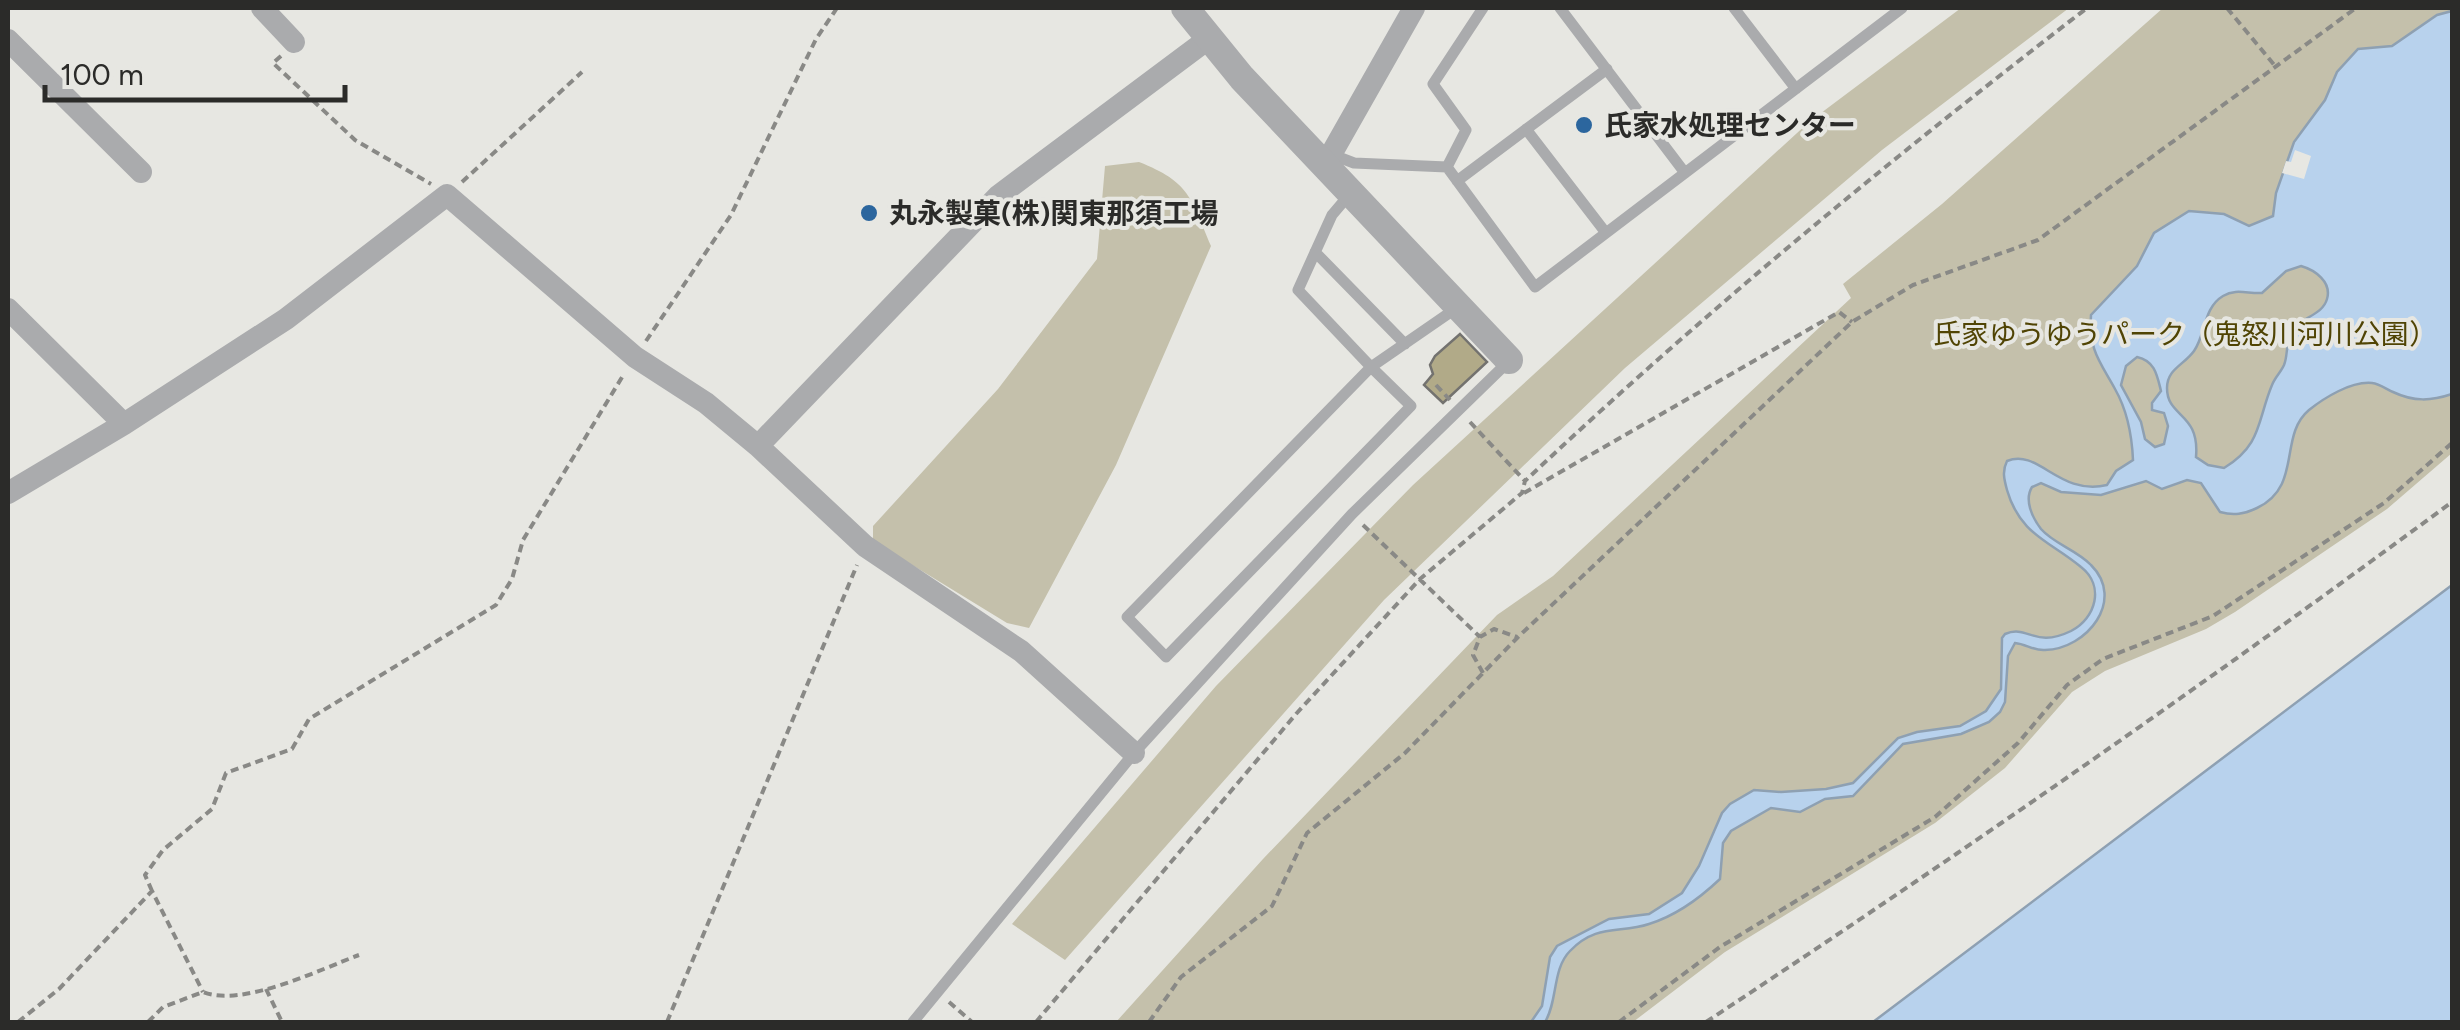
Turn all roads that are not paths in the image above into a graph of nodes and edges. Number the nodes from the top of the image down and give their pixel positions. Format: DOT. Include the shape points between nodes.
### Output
graph roads {
  1 [pos="262,8"];
  2 [pos="1184,8"];
  3 [pos="1414,8"];
  4 [pos="1483,8"];
  5 [pos="1560,8"];
  6 [pos="1734,8"];
  7 [pos="1902,8"];
  8 [pos="1208,39"];
  9 [pos="8,40"];
  10 [pos="294,42"];
  11 [pos="1607,69"];
  12 [pos="1796,88"];
  13 [pos="1526,129"];
  14 [pos="1329,160"];
  15 [pos="1447,168"];
  16 [pos="141,172"];
  17 [pos="1685,173"];
  18 [pos="1456,180"];
  19 [pos="1352,192"];
  20 [pos="1606,233"];
  21 [pos="1314,252"];
  22 [pos="1458,307"];
  23 [pos="8,310"];
  24 [pos="1405,344"];
  25 [pos="1509,360"];
  26 [pos="1371,367"];
  27 [pos="124,424"];
  28 [pos="758,446"];
  29 [pos="8,493"];
  30 [pos="1134,753"];
  31 [pos="914,1022"];
  1 -- 10 [label="street"];
  2 -- 8 [label="street"];
  3 -- 14 [label="street"];
  4 -- 15 [label="lane" via="1434,84 1466,130"];
  5 -- 11 [label="lane"];
  6 -- 12 [label="lane"];
  7 -- 12 [label="lane"];
  8 -- 14 [label="street"];
  8 -- 28 [label="street" via="998,196"];
  9 -- 16 [label="street"];
  11 -- 13 [label="lane"];
  11 -- 17 [label="lane"];
  12 -- 17 [label="lane"];
  13 -- 18 [label="lane"];
  13 -- 20 [label="lane"];
  14 -- 15 [label="lane"];
  14 -- 19 [label="street"];
  15 -- 18 [label="lane"];
  17 -- 20 [label="lane"];
  18 -- 20 [label="lane" via="1535,288"];
  19 -- 21 [label="lane"];
  19 -- 22 [label="street"];
  21 -- 24 [label="lane"];
  21 -- 26 [label="lane" via="1298,290"];
  22 -- 24 [label="lane"];
  22 -- 25 [label="street"];
  23 -- 27 [label="street"];
  24 -- 26 [label="lane"];
  25 -- 30 [label="lane" via="1352,514"];
  26 -- 26 [label="lane" via="1411,406 1166,656 1127,616"];
  27 -- 28 [label="street" via="286,318 448,195 635,357"];
  27 -- 29 [label="street"];
  28 -- 30 [label="street" via="864,546 1021,650"];
  30 -- 31 [label="lane"];
}
